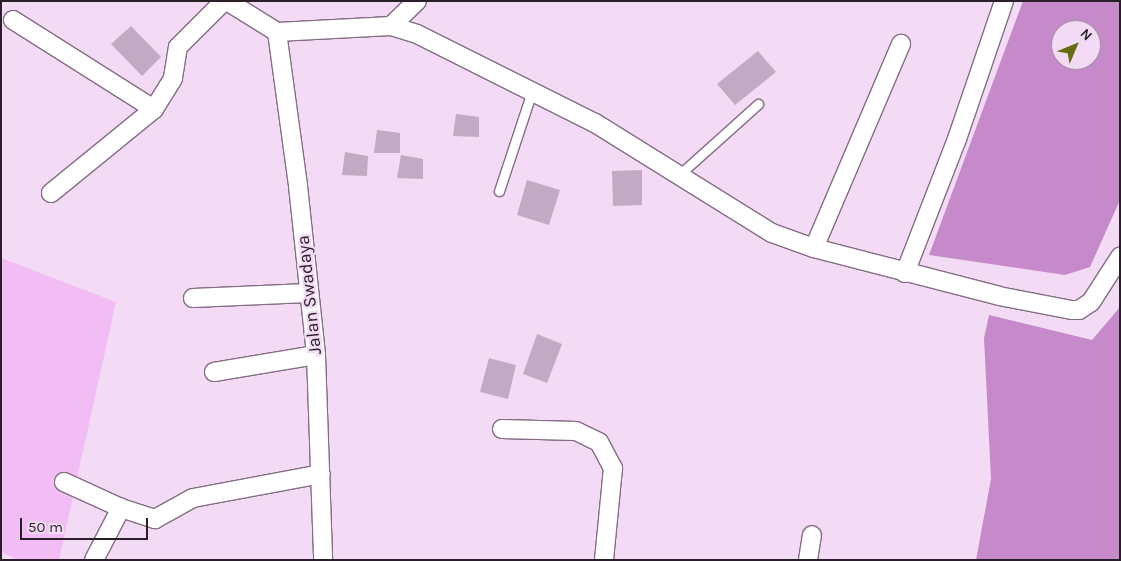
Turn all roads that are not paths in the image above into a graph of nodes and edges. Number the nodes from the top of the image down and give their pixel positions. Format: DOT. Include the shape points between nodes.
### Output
graph roads {
  1 [pos="225,1"];
  2 [pos="417,1"];
  3 [pos="1004,1"];
  4 [pos="13,20"];
  5 [pos="391,26"];
  6 [pos="277,32"];
  7 [pos="901,44"];
  8 [pos="532,91"];
  9 [pos="758,104"];
  10 [pos="154,109"];
  11 [pos="680,174"];
  12 [pos="499,191"];
  13 [pos="52,193"];
  14 [pos="814,248"];
  15 [pos="1120,257"];
  16 [pos="905,273"];
  17 [pos="308,292"];
  18 [pos="193,298"];
  19 [pos="316,355"];
  20 [pos="214,372"];
  21 [pos="502,429"];
  22 [pos="321,474"];
  23 [pos="64,482"];
  24 [pos="121,508"];
  25 [pos="812,535"];
  26 [pos="94,560"];
  27 [pos="322,560"];
  28 [pos="604,560"];
  29 [pos="808,560"];
  1 -- 6 [label="street"];
  1 -- 10 [label="street" via="178,47 173,78"];
  2 -- 5 [label="street"];
  3 -- 16 [label="street" via="957,139"];
  4 -- 10 [label="street"];
  5 -- 6 [label="street"];
  5 -- 8 [label="street" via="416,34"];
  6 -- 17 [label="street, Jalan Swadaya" via="298,186"];
  7 -- 14 [label="street"];
  8 -- 11 [label="street" via="595,123"];
  8 -- 12 [label="lane"];
  9 -- 11 [label="lane"];
  10 -- 13 [label="street"];
  11 -- 14 [label="street" via="772,233"];
  14 -- 16 [label="street"];
  15 -- 16 [label="street" via="1091,302 1079,310 1000,296"];
  17 -- 18 [label="street"];
  17 -- 19 [label="street, Jalan Swadaya"];
  19 -- 20 [label="street"];
  19 -- 22 [label="street, Jalan Swadaya"];
  21 -- 28 [label="street" via="576,431 587,434 603,447 613,468"];
  22 -- 24 [label="street" via="193,498 155,519"];
  22 -- 27 [label="street, Jalan Swadaya"];
  23 -- 24 [label="street"];
  24 -- 26 [label="street"];
  25 -- 29 [label="street"];
}
